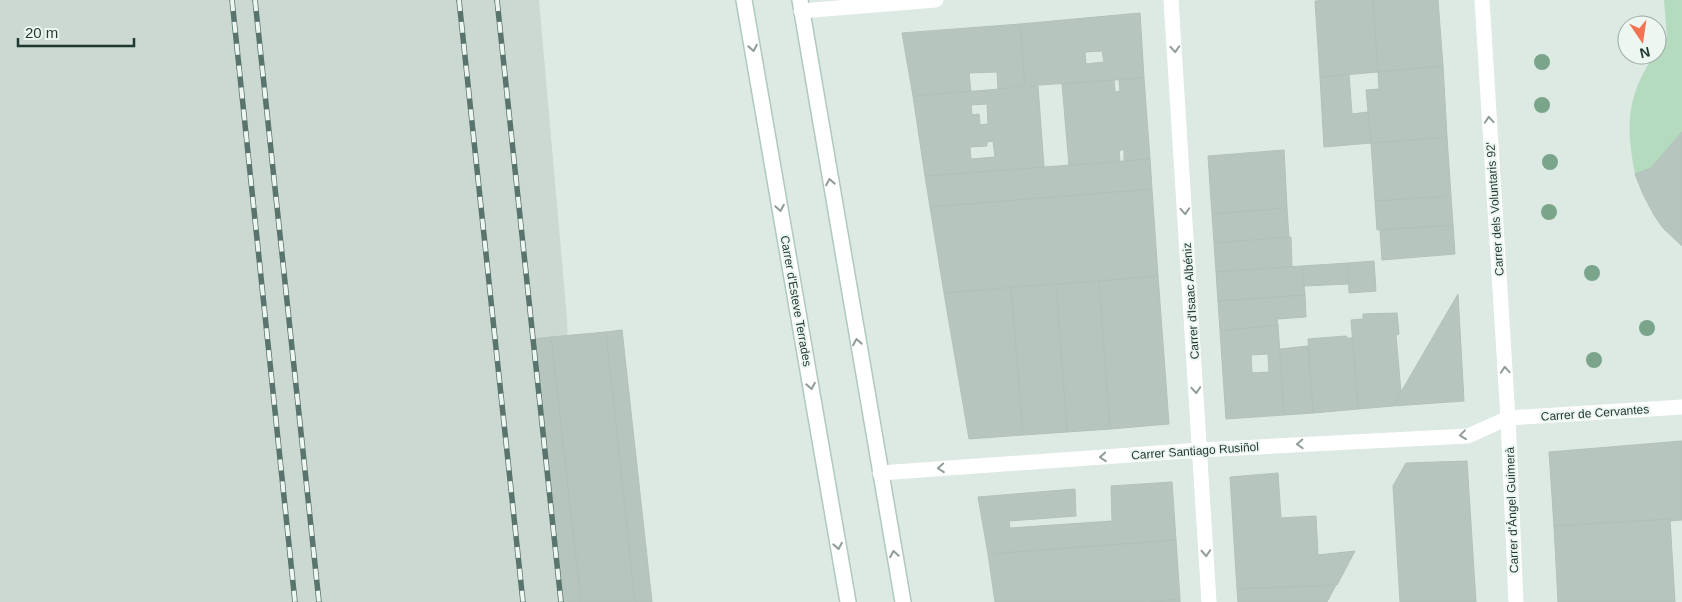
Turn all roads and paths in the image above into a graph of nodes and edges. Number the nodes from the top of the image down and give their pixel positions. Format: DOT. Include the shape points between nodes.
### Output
graph roads {
  1 [pos="744,0"];
  2 [pos="936,0"];
  3 [pos="1171,0"];
  4 [pos="1482,0"];
  5 [pos="800,6"];
  6 [pos="1682,408"];
  7 [pos="1508,418"];
  8 [pos="1200,450"];
  9 [pos="880,473"];
  10 [pos="848,602"];
  11 [pos="903,602"];
  12 [pos="1209,602"];
  13 [pos="1516,602"];
  1 -- 10 [label="street, Carrer d'Esteve Terrades, one-way"];
  2 -- 5 [label="street"];
  3 -- 8 [label="street, Carrer d'Isaac Albéniz, one-way"];
  7 -- 4 [label="street, Carrer dels Voluntaris 92', one-way"];
  9 -- 5 [label="street, one-way"];
  6 -- 7 [label="street, Carrer de Cervantes"];
  7 -- 8 [label="street, Carrer Santiago Rusiñol, one-way" via="1468,436"];
  7 -- 13 [label="street, Carrer d'Àngel Guimerà"];
  8 -- 9 [label="street, Carrer Santiago Rusiñol, one-way"];
  8 -- 12 [label="street, Carrer d'Isaac Albéniz, one-way"];
  11 -- 9 [label="street, one-way"];
}
